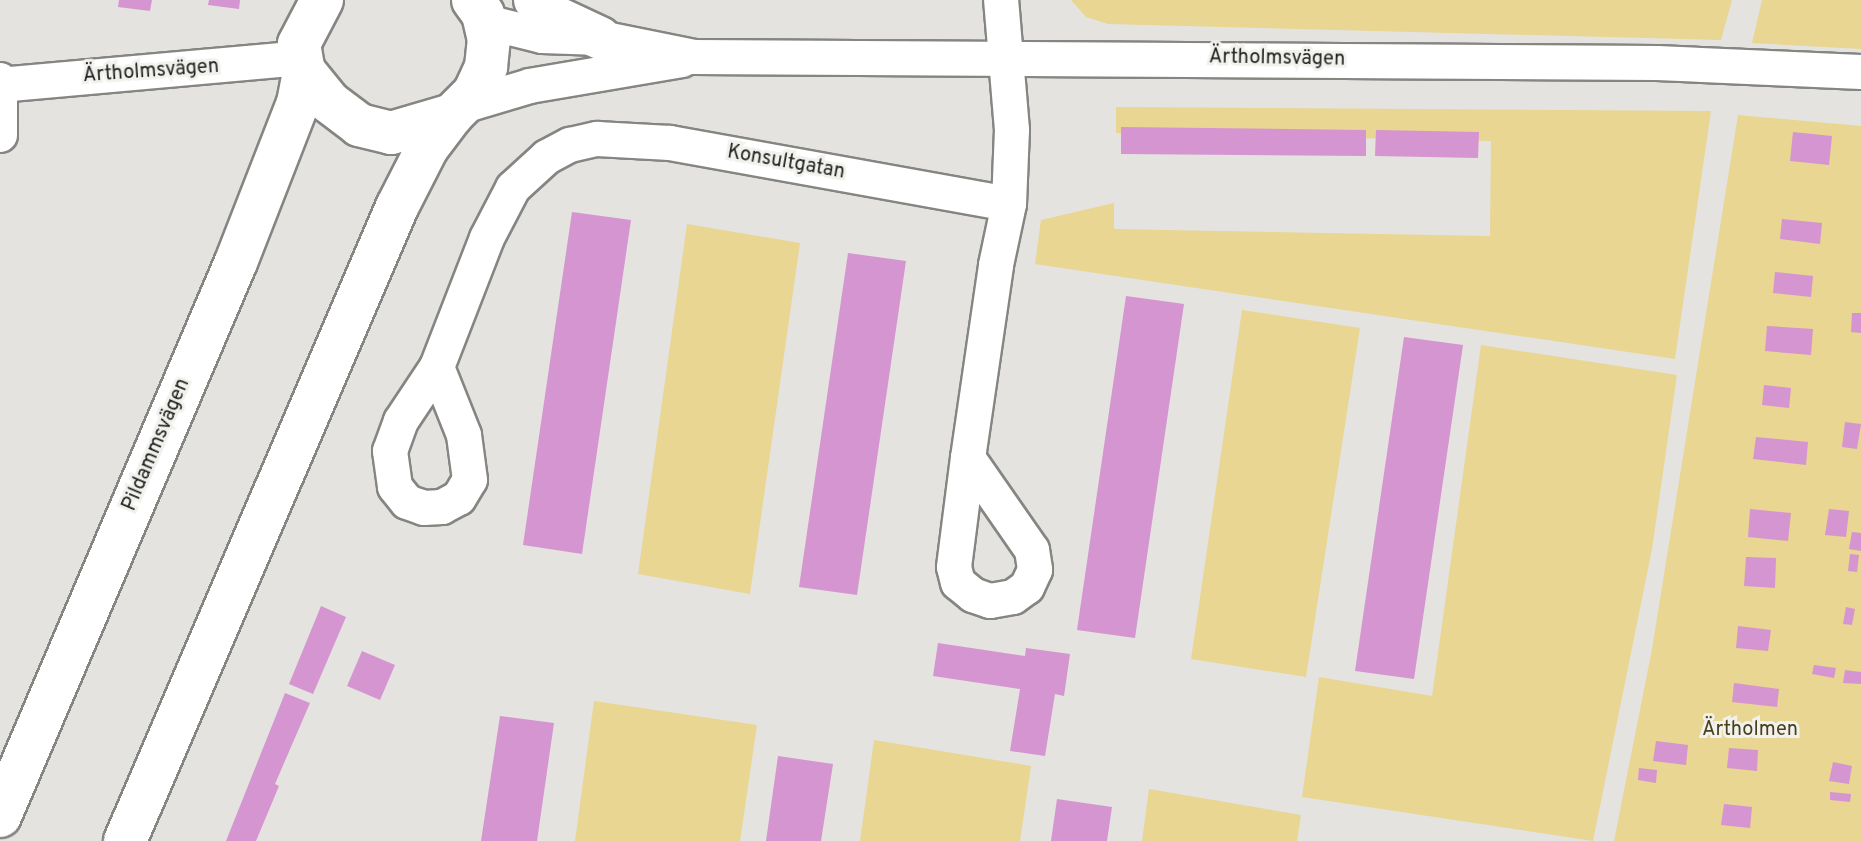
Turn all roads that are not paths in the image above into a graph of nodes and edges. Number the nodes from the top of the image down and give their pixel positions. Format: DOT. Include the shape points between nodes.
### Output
graph roads {
  1 [pos="322,0"];
  2 [pos="535,0"];
  3 [pos="1001,0"];
  4 [pos="481,9"];
  5 [pos="600,38"];
  6 [pos="694,57"];
  7 [pos="1005,59"];
  8 [pos="302,64"];
  9 [pos="1861,72"];
  10 [pos="1,83"];
  11 [pos="458,110"];
  12 [pos="0,135"];
  13 [pos="1009,204"];
  14 [pos="437,367"];
  15 [pos="968,458"];
  16 [pos="0,816"];
  17 [pos="125,841"];
  1 -- 8 [label="main road" via="304,28"];
  2 -- 5 [label="main road" via="553,16"];
  3 -- 7 [label="street"];
  4 -- 5 [label="street, Ärtholmsvägen" via="542,36"];
  4 -- 11 [label="main road, Ärtholmsvägen" via="486,67"];
  5 -- 6 [label="street, Ärtholmsvägen"];
  6 -- 7 [label="street, Ärtholmsvägen"];
  6 -- 11 [label="street, Ärtholmsvägen" via="530,86"];
  7 -- 9 [label="street, Ärtholmsvägen" via="1657,63"];
  7 -- 13 [label="street" via="1012,130"];
  8 -- 10 [label="street, Ärtholmsvägen"];
  8 -- 11 [label="main road, Ärtholmsvägen" via="329,102 373,130 413,130"];
  8 -- 16 [label="main road, Pildammsvägen" via="298,103 236,262"];
  10 -- 12 [label="street"];
  11 -- 17 [label="main road" via="427,148 397,207"];
  13 -- 14 [label="street, Konsultgatan" via="670,143 597,139 570,145 529,172 497,215"];
  13 -- 15 [label="street"];
}
